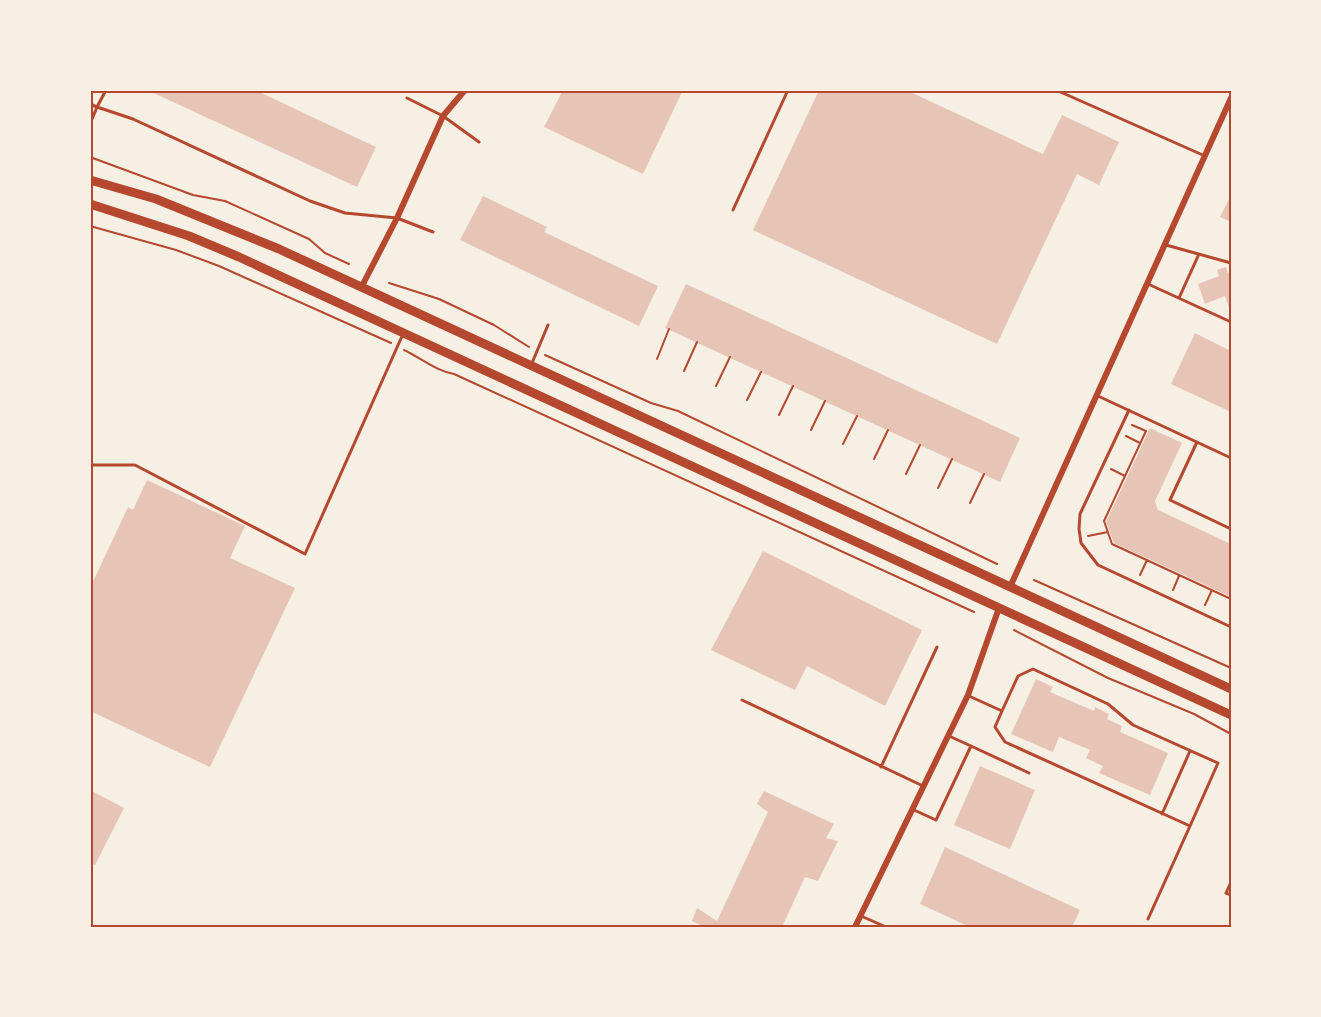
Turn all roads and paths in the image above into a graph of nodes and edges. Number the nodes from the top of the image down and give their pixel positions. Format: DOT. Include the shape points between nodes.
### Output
graph roads {
  1 [pos="106,90"];
  2 [pos="465,90"];
  3 [pos="788,90"];
  4 [pos="1056,90"];
  5 [pos="407,98"];
  6 [pos="1231,98"];
  7 [pos="90,104"];
  8 [pos="97,107"];
  9 [pos="443,116"];
  10 [pos="90,124"];
  11 [pos="479,142"];
  12 [pos="1204,156"];
  13 [pos="90,157"];
  14 [pos="90,180"];
  15 [pos="90,204"];
  16 [pos="733,210"];
  17 [pos="397,218"];
  18 [pos="90,226"];
  19 [pos="433,232"];
  20 [pos="1164,245"];
  21 [pos="1199,254"];
  22 [pos="1231,262"];
  23 [pos="349,264"];
  24 [pos="389,283"];
  25 [pos="1147,283"];
  26 [pos="362,286"];
  27 [pos="1179,298"];
  28 [pos="1231,322"];
  29 [pos="548,325"];
  30 [pos="669,329"];
  31 [pos="404,332"];
  32 [pos="697,342"];
  33 [pos="397,346"];
  34 [pos="538,351"];
  35 [pos="730,357"];
  36 [pos="657,359"];
  37 [pos="532,365"];
  38 [pos="684,371"];
  39 [pos="761,372"];
  40 [pos="716,386"];
  41 [pos="793,386"];
  42 [pos="1096,395"];
  43 [pos="747,400"];
  44 [pos="825,401"];
  45 [pos="1129,410"];
  46 [pos="779,415"];
  47 [pos="856,416"];
  48 [pos="1129,423"];
  49 [pos="811,430"];
  50 [pos="888,430"];
  51 [pos="1133,440"];
  52 [pos="1197,442"];
  53 [pos="1140,443"];
  54 [pos="843,444"];
  55 [pos="920,445"];
  56 [pos="1231,458"];
  57 [pos="874,459"];
  58 [pos="952,459"];
  59 [pos="90,465"];
  60 [pos="1118,472"];
  61 [pos="906,474"];
  62 [pos="984,474"];
  63 [pos="1125,476"];
  64 [pos="938,488"];
  65 [pos="970,503"];
  66 [pos="1231,529"];
  67 [pos="1108,532"];
  68 [pos="1087,536"];
  69 [pos="1147,560"];
  70 [pos="997,564"];
  71 [pos="1180,575"];
  72 [pos="1139,576"];
  73 [pos="1034,580"];
  74 [pos="1010,587"];
  75 [pos="1212,590"];
  76 [pos="1172,591"];
  77 [pos="1209,597"];
  78 [pos="1231,599"];
  79 [pos="999,608"];
  80 [pos="974,612"];
  81 [pos="1231,627"];
  82 [pos="1014,630"];
  83 [pos="937,647"];
  84 [pos="1231,668"];
  85 [pos="1231,689"];
  86 [pos="968,695"];
  87 [pos="742,700"];
  88 [pos="1002,711"];
  89 [pos="1231,715"];
  90 [pos="1231,734"];
  91 [pos="949,736"];
  92 [pos="970,746"];
  93 [pos="1190,751"];
  94 [pos="881,767"];
  95 [pos="1029,773"];
  96 [pos="925,787"];
  97 [pos="914,810"];
  98 [pos="1162,814"];
  99 [pos="1190,826"];
  100 [pos="1231,882"];
  101 [pos="1231,895"];
  102 [pos="861,916"];
  103 [pos="1148,919"];
  104 [pos="855,927"];
  105 [pos="886,927"];
  1 -- 8 [label="lane"];
  2 -- 9 [label="street"];
  3 -- 16 [label="lane"];
  4 -- 12 [label="lane"];
  5 -- 9 [label="lane"];
  6 -- 12 [label="street"];
  7 -- 8 [label="lane"];
  8 -- 10 [label="lane"];
  8 -- 17 [label="lane" via="133,119 310,201 345,213"];
  9 -- 11 [label="lane"];
  9 -- 17 [label="street"];
  12 -- 20 [label="street"];
  13 -- 23 [label="path" via="193,195 225,201 309,239 325,253"];
  14 -- 26 [label="main road" via="220,223"];
  15 -- 31 [label="main road" via="239,256"];
  17 -- 19 [label="lane"];
  17 -- 26 [label="street"];
  18 -- 33 [label="path" via="219,266"];
  20 -- 21 [label="lane"];
  20 -- 25 [label="street"];
  21 -- 22 [label="lane"];
  21 -- 27 [label="lane"];
  24 -- 34 [label="path" via="439,299"];
  25 -- 27 [label="lane"];
  25 -- 42 [label="street"];
  26 -- 37 [label="main road"];
  27 -- 28 [label="lane"];
  29 -- 34 [label="lane"];
  30 -- 36 [label="path"];
  31 -- 33 [label="lane"];
  31 -- 79 [label="main road"];
  32 -- 38 [label="path"];
  33 -- 59 [label="lane" via="305,554 135,465"];
  33 -- 80 [label="path" via="430,362 439,371 454,374"];
  34 -- 37 [label="lane"];
  34 -- 70 [label="path" via="651,404 678,411"];
  35 -- 40 [label="path"];
  37 -- 74 [label="main road"];
  39 -- 43 [label="path"];
  41 -- 46 [label="path"];
  42 -- 45 [label="lane"];
  42 -- 74 [label="street"];
  44 -- 49 [label="path"];
  45 -- 52 [label="lane"];
  45 -- 81 [label="lane" via="1080,514 1081,543 1098,565"];
  47 -- 54 [label="path"];
  48 -- 53 [label="path" via="1146,431"];
  50 -- 57 [label="path"];
  51 -- 53 [label="path"];
  52 -- 56 [label="lane"];
  52 -- 66 [label="lane" via="1170,500"];
  53 -- 63 [label="path"];
  55 -- 61 [label="path"];
  58 -- 64 [label="path"];
  60 -- 63 [label="path"];
  62 -- 65 [label="path"];
  63 -- 67 [label="path" via="1104,521"];
  67 -- 68 [label="path"];
  67 -- 69 [label="path" via="1112,544"];
  69 -- 71 [label="path"];
  69 -- 72 [label="path"];
  71 -- 75 [label="path"];
  71 -- 76 [label="path"];
  73 -- 84 [label="path"];
  74 -- 85 [label="main road"];
  75 -- 77 [label="path"];
  75 -- 78 [label="path"];
  79 -- 86 [label="street"];
  79 -- 89 [label="main road"];
  82 -- 90 [label="path"];
  83 -- 94 [label="lane"];
  86 -- 88 [label="lane"];
  86 -- 91 [label="street"];
  87 -- 94 [label="lane"];
  88 -- 93 [label="lane" via="1018,676 1033,669 1108,704 1133,725"];
  88 -- 98 [label="lane" via="995,727 1005,742"];
  91 -- 92 [label="lane"];
  91 -- 96 [label="street"];
  92 -- 95 [label="lane"];
  92 -- 97 [label="lane" via="936,820"];
  93 -- 98 [label="lane"];
  93 -- 99 [label="lane" via="1218,763"];
  94 -- 96 [label="lane"];
  96 -- 97 [label="street"];
  97 -- 102 [label="street"];
  98 -- 99 [label="lane"];
  99 -- 103 [label="lane"];
  100 -- 101 [label="lane" via="1226,893"];
  102 -- 104 [label="street"];
  102 -- 105 [label="lane"];
}
